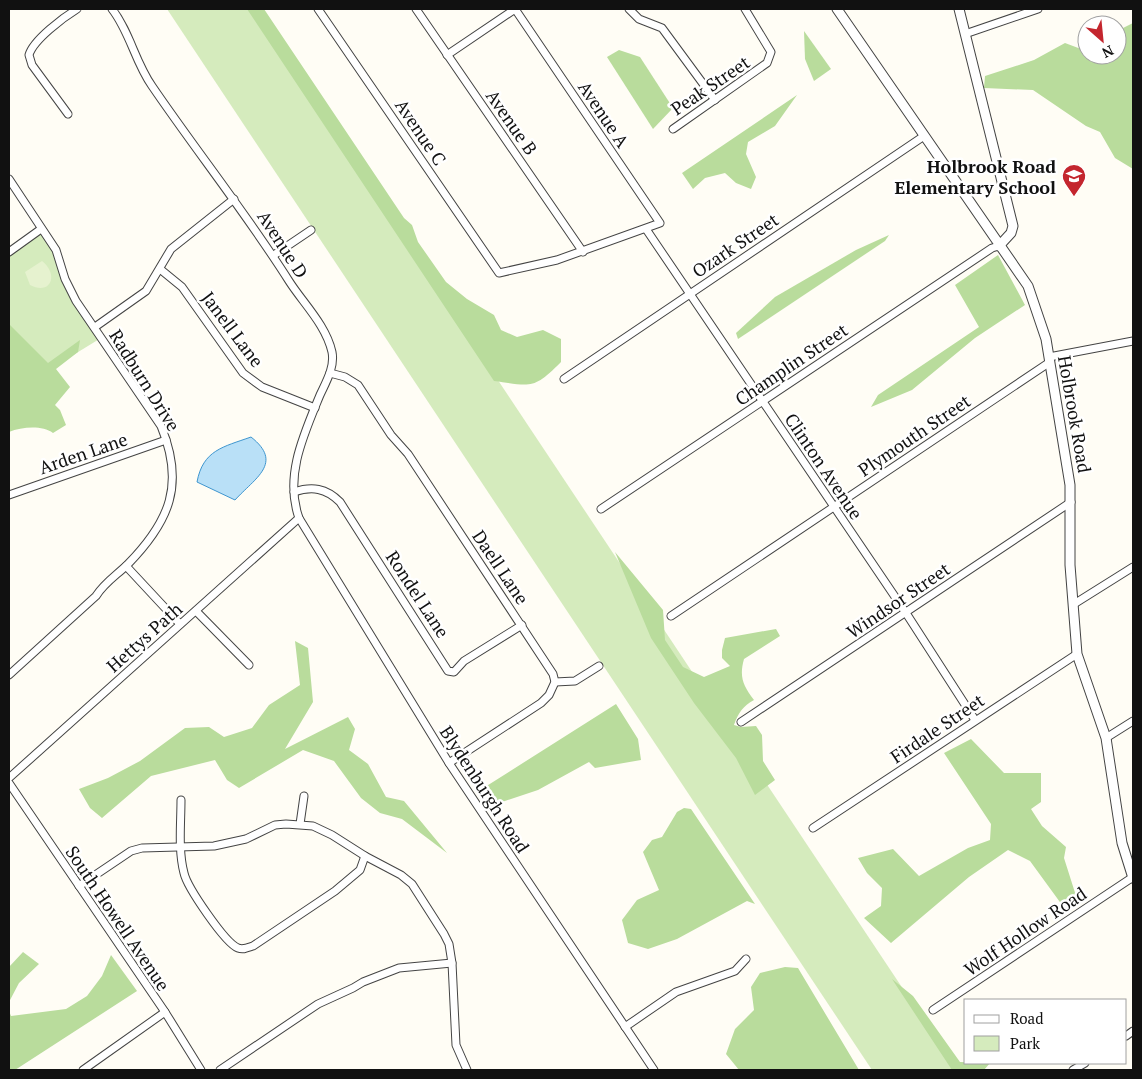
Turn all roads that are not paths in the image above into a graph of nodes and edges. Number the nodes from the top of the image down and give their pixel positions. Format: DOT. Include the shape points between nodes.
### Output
graph roads {
  1 [pos="77,9"];
  2 [pos="112,9"];
  3 [pos="318,9"];
  4 [pos="416,9"];
  5 [pos="515,9"];
  6 [pos="629,9"];
  7 [pos="744,9"];
  8 [pos="837,9"];
  9 [pos="959,9"];
  10 [pos="1038,9"];
  11 [pos="964,34"];
  12 [pos="447,55"];
  13 [pos="715,100"];
  14 [pos="68,114"];
  15 [pos="673,129"];
  16 [pos="924,136"];
  17 [pos="9,179"];
  18 [pos="234,199"];
  19 [pos="41,229"];
  20 [pos="311,230"];
  21 [pos="646,230"];
  22 [pos="999,246"];
  23 [pos="9,252"];
  24 [pos="583,252"];
  25 [pos="274,255"];
  26 [pos="160,269"];
  27 [pos="690,293"];
  28 [pos="95,327"];
  29 [pos="1133,341"];
  30 [pos="1049,359"];
  31 [pos="330,373"];
  32 [pos="564,379"];
  33 [pos="763,400"];
  34 [pos="315,408"];
  35 [pos="166,440"];
  36 [pos="294,492"];
  37 [pos="9,495"];
  38 [pos="1072,502"];
  39 [pos="833,508"];
  40 [pos="601,509"];
  41 [pos="299,518"];
  42 [pos="126,566"];
  43 [pos="1133,567"];
  44 [pos="1074,604"];
  45 [pos="196,611"];
  46 [pos="906,613"];
  47 [pos="671,616"];
  48 [pos="180,624"];
  49 [pos="522,625"];
  50 [pos="1076,654"];
  51 [pos="249,665"];
  52 [pos="599,666"];
  53 [pos="9,675"];
  54 [pos="555,682"];
  55 [pos="975,720"];
  56 [pos="1133,721"];
  57 [pos="741,722"];
  58 [pos="1106,738"];
  59 [pos="449,763"];
  60 [pos="9,778"];
  61 [pos="9,783"];
  62 [pos="304,796"];
  63 [pos="181,800"];
  64 [pos="300,824"];
  65 [pos="813,828"];
  66 [pos="181,847"];
  67 [pos="364,856"];
  68 [pos="1133,877"];
  69 [pos="79,886"];
  70 [pos="746,959"];
  71 [pos="452,963"];
  72 [pos="933,1010"];
  73 [pos="165,1012"];
  74 [pos="625,1027"];
  75 [pos="82,1070"];
  76 [pos="201,1070"];
  77 [pos="220,1070"];
  78 [pos="467,1070"];
  79 [pos="654,1070"];
  1 -- 14 [label="street" via="62,19 29,55 32,65"];
  2 -- 18 [label="street, Avenue D" via="121,21 150,83"];
  3 -- 24 [label="street, Avenue C" via="499,273"];
  4 -- 12 [label="street, Avenue B"];
  5 -- 12 [label="street"];
  5 -- 21 [label="street, Avenue A" via="660,222"];
  6 -- 13 [label="street" via="639,19 662,28"];
  7 -- 13 [label="street, Peak Street" via="771,52 770,58 764,67"];
  8 -- 16 [label="street, Holbrook Road"];
  9 -- 11 [label="street"];
  10 -- 11 [label="street"];
  11 -- 22 [label="street" via="1013,226"];
  12 -- 24 [label="street, Avenue B"];
  13 -- 15 [label="street, Peak Street"];
  16 -- 22 [label="street, Holbrook Road"];
  16 -- 27 [label="street, Ozark Street"];
  17 -- 19 [label="street, Radburn Drive"];
  18 -- 25 [label="street, Avenue D"];
  18 -- 26 [label="street" via="180,240"];
  19 -- 23 [label="street"];
  19 -- 28 [label="street, Radburn Drive" via="56,250 72,294"];
  20 -- 25 [label="street"];
  21 -- 24 [label="street"];
  21 -- 27 [label="street, Clinton Avenue"];
  22 -- 30 [label="street, Holbrook Road" via="1028,286"];
  22 -- 33 [label="street, Champlin Street"];
  25 -- 31 [label="street, Avenue D" via="324,334 332,353"];
  26 -- 28 [label="street" via="146,292"];
  26 -- 34 [label="street, Janell Lane" via="182,286 243,373 262,387"];
  27 -- 32 [label="street, Ozark Street"];
  27 -- 33 [label="street, Clinton Avenue"];
  28 -- 35 [label="street, Radburn Drive" via="161,426"];
  29 -- 30 [label="street"];
  30 -- 38 [label="street, Holbrook Road"];
  30 -- 39 [label="street, Plymouth Street"];
  31 -- 34 [label="street, Avenue D"];
  31 -- 49 [label="street, Daell Lane" via="352,380 363,392"];
  33 -- 39 [label="street, Clinton Avenue"];
  33 -- 40 [label="street, Champlin Street"];
  34 -- 36 [label="street, Avenue D" via="295,462"];
  35 -- 37 [label="street, Arden Lane"];
  35 -- 42 [label="street, Radburn Drive" via="173,474 167,510 151,540"];
  36 -- 41 [label="street, Avenue D"];
  36 -- 49 [label="street, Rondel Lane" via="321,489 340,502 448,670 454,672 464,661"];
  38 -- 44 [label="street, Holbrook Road" via="1070,565"];
  38 -- 46 [label="street, Windsor Street"];
  39 -- 46 [label="street, Clinton Avenue"];
  39 -- 47 [label="street, Plymouth Street"];
  41 -- 45 [label="street, Hettys Path"];
  41 -- 59 [label="street, Blydenburgh Road"];
  42 -- 48 [label="street"];
  42 -- 53 [label="street, Radburn Drive"];
  43 -- 44 [label="street"];
  44 -- 50 [label="street, Holbrook Road"];
  45 -- 48 [label="street, Hettys Path"];
  45 -- 51 [label="street"];
  46 -- 55 [label="street, Clinton Avenue"];
  46 -- 57 [label="street, Windsor Street"];
  48 -- 60 [label="street, Hettys Path"];
  49 -- 54 [label="street, Daell Lane" via="550,668"];
  50 -- 55 [label="street, Firdale Street"];
  50 -- 58 [label="street, Holbrook Road"];
  52 -- 54 [label="street" via="574,681"];
  54 -- 59 [label="street" via="541,703"];
  55 -- 65 [label="street, Firdale Street"];
  56 -- 58 [label="street"];
  58 -- 68 [label="street, Holbrook Road" via="1122,843"];
  59 -- 74 [label="street, Blydenburgh Road"];
  61 -- 69 [label="street, South Howell Avenue"];
  62 -- 64 [label="street"];
  63 -- 66 [label="street"];
  64 -- 66 [label="street" via="275,826 246,839 214,846"];
  64 -- 67 [label="street" via="332,835"];
  66 -- 67 [label="street" via="184,876 190,886 230,943 245,949 336,890 360,870"];
  66 -- 69 [label="street" via="131,851"];
  67 -- 71 [label="street" via="412,884 444,934"];
  68 -- 72 [label="street, Wolf Hollow Road"];
  69 -- 73 [label="street, South Howell Avenue"];
  70 -- 74 [label="street" via="735,971 676,992"];
  71 -- 77 [label="street" via="399,968 362,982 318,1004"];
  71 -- 78 [label="street" via="456,1045"];
  73 -- 75 [label="street"];
  73 -- 76 [label="street, South Howell Avenue"];
  74 -- 79 [label="street, Blydenburgh Road"];
}
